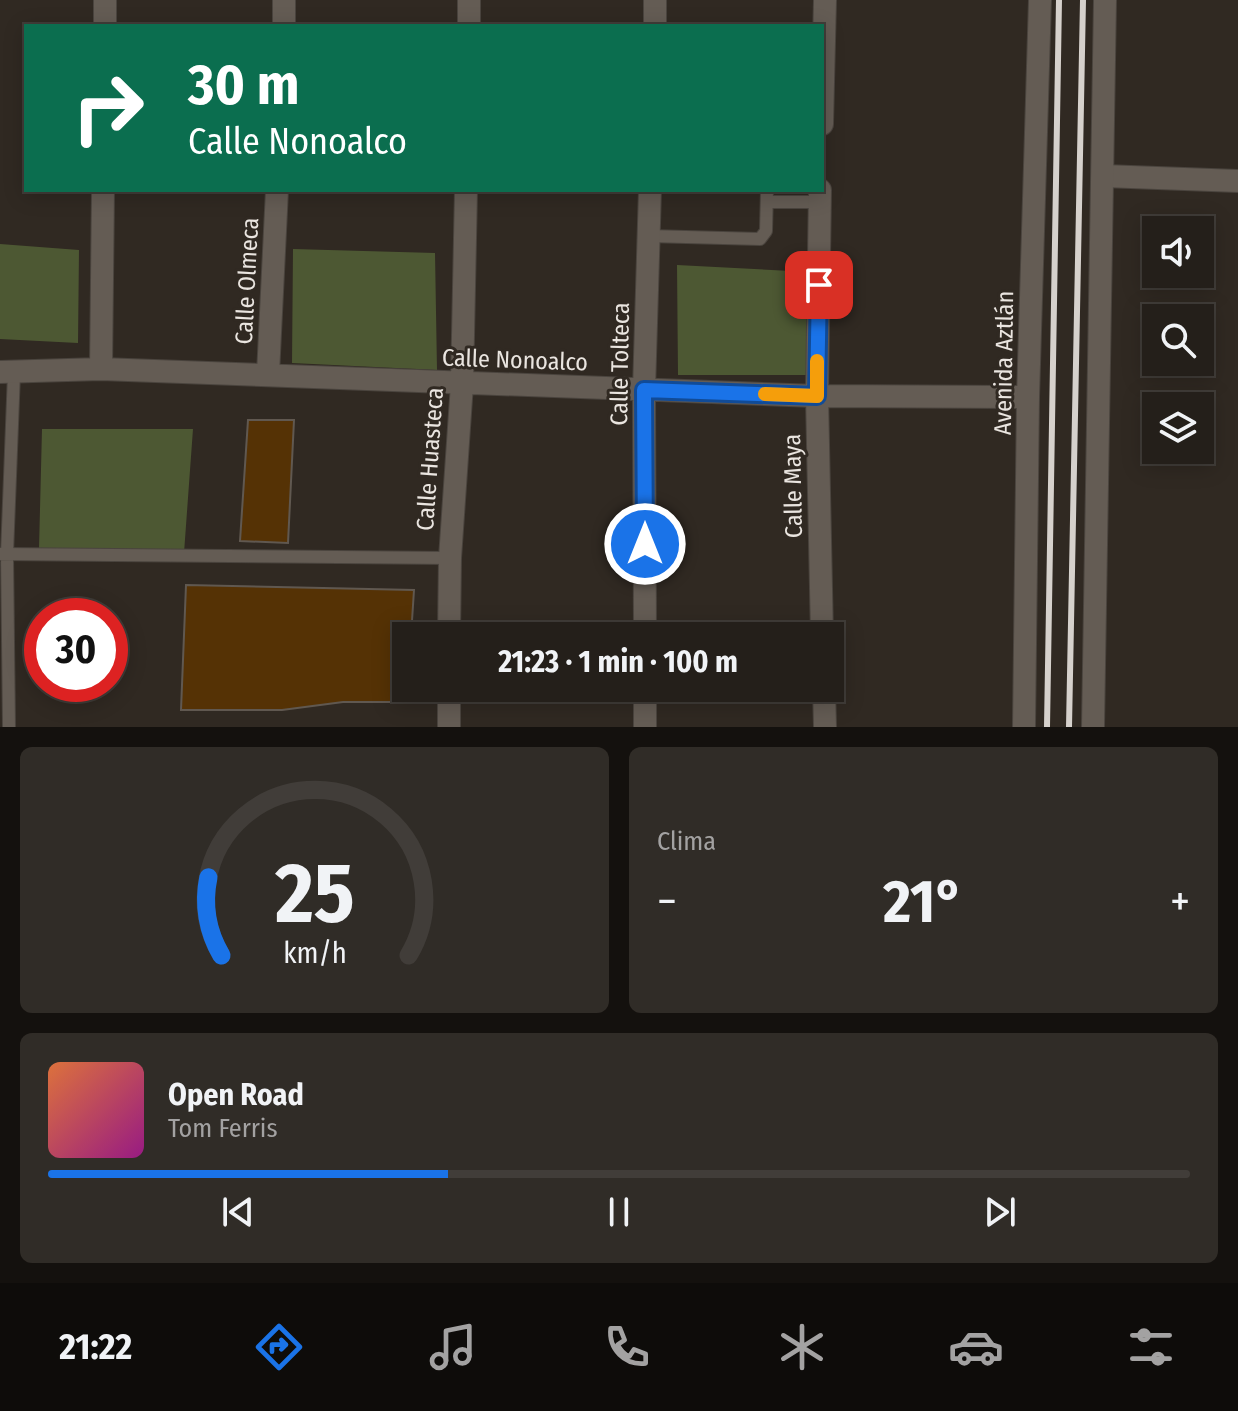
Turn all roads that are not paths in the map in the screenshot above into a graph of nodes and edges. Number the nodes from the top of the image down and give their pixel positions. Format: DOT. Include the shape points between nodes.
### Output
graph roads {
  1 [pos="105,0"];
  2 [pos="284,0"];
  3 [pos="469,0"];
  4 [pos="655,0"];
  5 [pos="825,0"];
  6 [pos="1040,0"];
  7 [pos="1105,0"];
  8 [pos="105,24"];
  9 [pos="284,24"];
  10 [pos="469,24"];
  11 [pos="655,24"];
  12 [pos="824,41"];
  13 [pos="1104,176"];
  14 [pos="1238,181"];
  15 [pos="103,192"];
  16 [pos="277,192"];
  17 [pos="466,192"];
  18 [pos="650,192"];
  19 [pos="767,196"];
  20 [pos="820,196"];
  21 [pos="649,236"];
  22 [pos="101,369"];
  23 [pos="7,372"];
  24 [pos="268,374"];
  25 [pos="462,384"];
  26 [pos="644,390"];
  27 [pos="817,396"];
  28 [pos="1028,397"];
  29 [pos="4,554"];
  30 [pos="450,558"];
  31 [pos="449,622"];
  32 [pos="645,622"];
  33 [pos="822,622"];
  34 [pos="449,702"];
  35 [pos="645,702"];
  36 [pos="824,702"];
  37 [pos="9,727"];
  38 [pos="449,727"];
  39 [pos="645,727"];
  40 [pos="825,727"];
  41 [pos="1024,727"];
  42 [pos="1093,727"];
  1 -- 8 [label="street"];
  2 -- 9 [label="street"];
  3 -- 10 [label="street"];
  4 -- 11 [label="street"];
  5 -- 12 [label="street"];
  6 -- 28 [label="street, Avenida Aztlán"];
  7 -- 13 [label="street"];
  13 -- 14 [label="street"];
  13 -- 42 [label="street"];
  15 -- 22 [label="street"];
  16 -- 24 [label="street, Calle Olmeca"];
  17 -- 25 [label="street, Calle Huasteca"];
  18 -- 21 [label="street, Calle Tolteca"];
  19 -- 20 [label="lane"];
  19 -- 21 [label="lane" via="766,231 760,239"];
  20 -- 27 [label="street, Calle Maya"];
  21 -- 26 [label="street, Calle Tolteca"];
  22 -- 23 [label="street, Calle Nonoalco"];
  22 -- 24 [label="street, Calle Nonoalco"];
  23 -- 29 [label="lane"];
  24 -- 25 [label="street, Calle Nonoalco"];
  25 -- 26 [label="street, Calle Nonoalco"];
  25 -- 30 [label="street, Calle Huasteca"];
  26 -- 27 [label="street, Calle Nonoalco"];
  26 -- 32 [label="street, Calle Tolteca"];
  27 -- 28 [label="street, Calle Nonoalco"];
  27 -- 33 [label="street, Calle Maya"];
  28 -- 41 [label="street, Avenida Aztlán"];
  29 -- 30 [label="lane"];
  29 -- 37 [label="lane"];
  30 -- 31 [label="street, Calle Huasteca"];
  34 -- 38 [label="street"];
  35 -- 39 [label="street"];
  36 -- 40 [label="street"];
}
